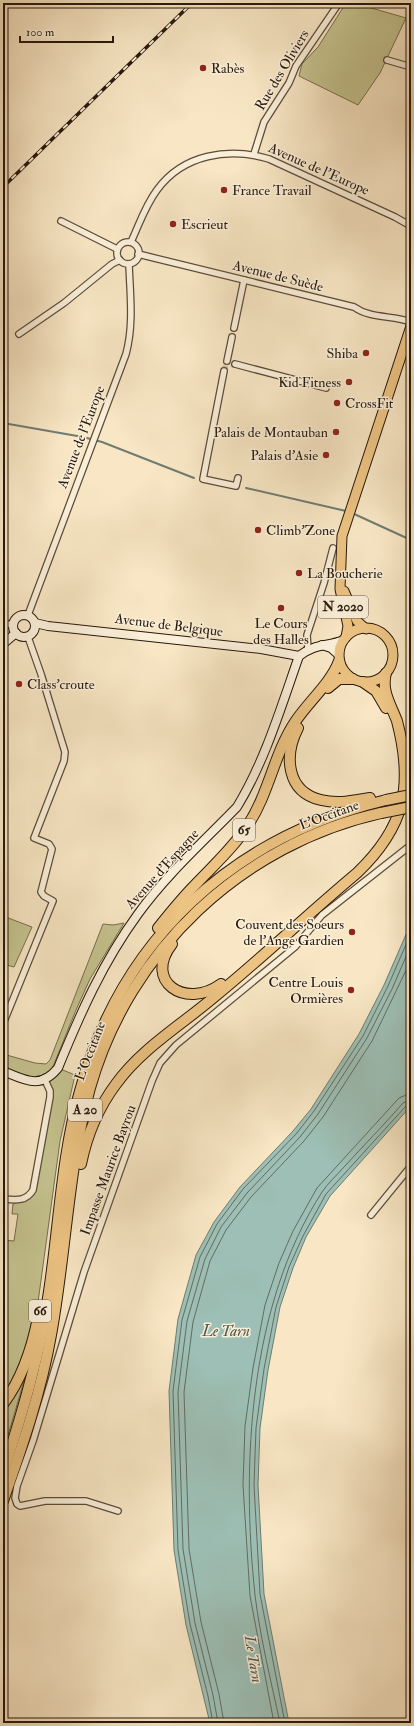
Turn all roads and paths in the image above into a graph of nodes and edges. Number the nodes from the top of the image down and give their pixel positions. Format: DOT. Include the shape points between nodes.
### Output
graph roads {
  1 [pos="339,3"];
  2 [pos="387,60"];
  3 [pos="411,68"];
  4 [pos="254,154"];
  5 [pos="395,217"];
  6 [pos="411,220"];
  7 [pos="61,221"];
  8 [pos="411,226"];
  9 [pos="131,242"];
  10 [pos="117,250"];
  11 [pos="138,254"];
  12 [pos="120,260"];
  13 [pos="129,264"];
  14 [pos="244,280"];
  15 [pos="411,322"];
  16 [pos="411,326"];
  17 [pos="234,328"];
  18 [pos="19,334"];
  19 [pos="232,337"];
  20 [pos="227,361"];
  21 [pos="235,364"];
  22 [pos="224,371"];
  23 [pos="326,388"];
  24 [pos="238,478"];
  25 [pos="333,548"];
  26 [pos="340,576"];
  27 [pos="28,615"];
  28 [pos="35,623"];
  29 [pos="3,624"];
  30 [pos="366,628"];
  31 [pos="14,629"];
  32 [pos="28,637"];
  33 [pos="345,639"];
  34 [pos="3,644"];
  35 [pos="322,645"];
  36 [pos="308,649"];
  37 [pos="299,656"];
  38 [pos="339,658"];
  39 [pos="386,673"];
  40 [pos="358,681"];
  41 [pos="411,792"];
  42 [pos="411,795"];
  43 [pos="387,797"];
  44 [pos="411,807"];
  45 [pos="411,846"];
  46 [pos="232,881"];
  47 [pos="125,984"];
  48 [pos="3,1024"];
  49 [pos="3,1071"];
  50 [pos="45,1080"];
  51 [pos="411,1166"];
  52 [pos="3,1199"];
  53 [pos="59,1212"];
  54 [pos="371,1215"];
  55 [pos="68,1224"];
  56 [pos="3,1404"];
  57 [pos="3,1472"];
  58 [pos="3,1502"];
  59 [pos="118,1511"];
  1 -- 4 [label="street, Rue des Oliviers" via="296,66 289,83 264,122"];
  2 -- 3 [label="street"];
  4 -- 5 [label="street, Avenue de l'Europe" via="288,167"];
  4 -- 9 [label="street, Avenue de l'Europe" via="219,153 188,164 168,178 154,194"];
  5 -- 6 [label="street, Avenue de l'Europe"];
  5 -- 8 [label="street, Avenue de l'Europe"];
  7 -- 10 [label="street"];
  9 -- 10 [label="street" via="124,242"];
  9 -- 11 [label="street" via="136,246"];
  10 -- 12 [label="street"];
  11 -- 13 [label="street"];
  11 -- 14 [label="street, Avenue de Suède"];
  12 -- 13 [label="street"];
  12 -- 18 [label="street"];
  13 -- 27 [label="street, Avenue de l'Europe" via="130,339"];
  14 -- 15 [label="street, Avenue de Suède" via="354,307 362,312"];
  14 -- 17 [label="street"];
  16 -- 26 [label="main road, N 2020" via="342,536"];
  19 -- 20 [label="street"];
  21 -- 23 [label="street"];
  22 -- 24 [label="street" via="204,479 236,486"];
  25 -- 36 [label="street" via="307,635"];
  26 -- 30 [label="main road, N 2020" via="354,616"];
  26 -- 33 [label="main road, N 2020" via="341,599 348,626"];
  27 -- 28 [label="street"];
  27 -- 31 [label="street" via="18,616"];
  28 -- 32 [label="street" via="34,633"];
  28 -- 37 [label="street, Avenue de Belgique" via="261,649"];
  29 -- 31 [label="street"];
  30 -- 33 [label="main road" via="355,631"];
  30 -- 39 [label="main road" via="380,633 390,644 393,656"];
  31 -- 32 [label="street" via="21,637"];
  31 -- 34 [label="street"];
  32 -- 48 [label="street" via="64,752 64,761 34,838 49,844 52,849 41,887 44,896 53,901"];
  33 -- 35 [label="street"];
  33 -- 38 [label="main road"];
  35 -- 36 [label="street"];
  35 -- 38 [label="street" via="331,648"];
  36 -- 37 [label="street"];
  37 -- 50 [label="street, Avenue d'Espagne" via="257,769 240,802 176,869 138,914 102,970 81,1010 58,1068"];
  38 -- 40 [label="main road" via="344,672"];
  38 -- 47 [label="highway, 65" via="331,677 303,710 288,734 264,795 249,824 226,853 177,904 143,947"];
  39 -- 40 [label="main road" via="373,681"];
  39 -- 55 [label="highway" via="384,687 404,740 409,772 407,800 395,829 377,854 357,873 229,986 136,1061 116,1083 99,1110 88,1139"];
  40 -- 43 [label="highway" via="339,679 329,685 301,723 289,755 291,772 297,784 309,795 320,800 336,802"];
  40 -- 46 [label="highway" via="376,691 401,749 404,770 402,800 391,827 374,850 357,866 221,985 194,995 176,992 165,978 163,969 166,954 174,942"];
  41 -- 43 [label="highway"];
  42 -- 43 [label="highway, A 20, bridge"];
  43 -- 47 [label="highway, L'Occitane / A 20" via="312,823 246,858 188,905 144,955"];
  44 -- 46 [label="highway, L'Occitane / A 20, bridge" via="341,824 293,843"];
  45 -- 59 [label="street, Impasse Maurice Bayrou" via="322,915 295,947 176,1045 160,1063 152,1081 84,1272 15,1498 20,1506 45,1501 86,1501"];
  46 -- 55 [label="highway, L'Occitane / A 20" via="191,916 156,955 118,1017 90,1088 78,1148"];
  47 -- 53 [label="highway, L'Occitane / A 20" via="95,1044 79,1092"];
  49 -- 50 [label="street" via="35,1082"];
  50 -- 52 [label="street" via="50,1097 33,1190 29,1196 22,1199"];
  51 -- 54 [label="street"];
  53 -- 56 [label="highway, 66" via="32,1342 20,1373"];
  53 -- 57 [label="highway, L'Occitane / A 20" via="48,1298 36,1360"];
  55 -- 58 [label="highway, L'Occitane / A 20" via="45,1366"];
}
